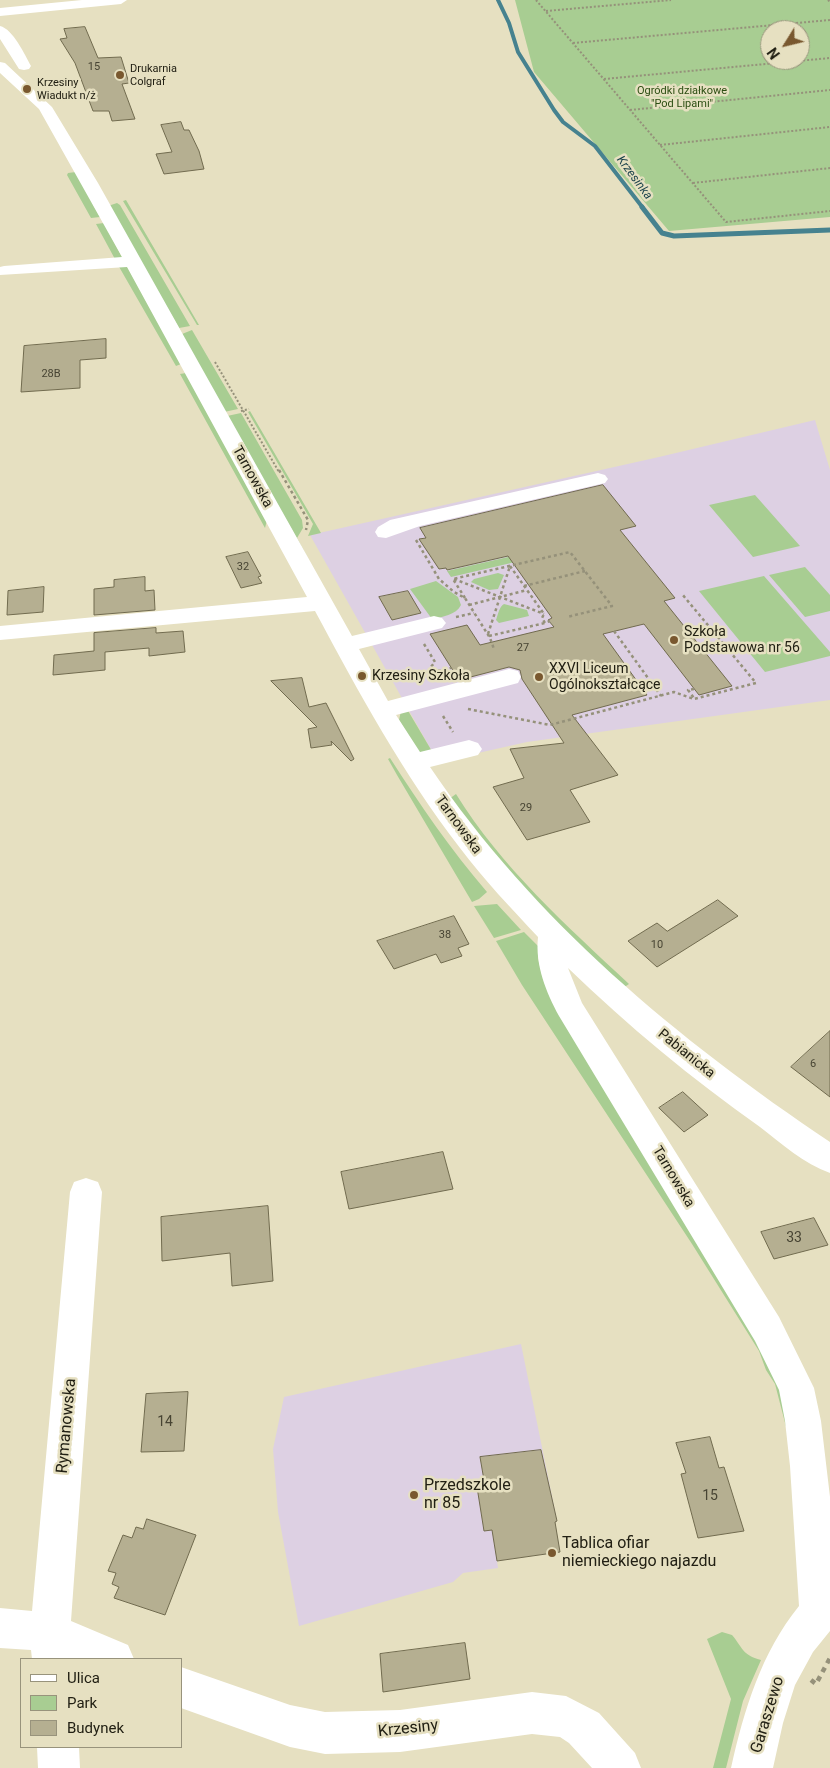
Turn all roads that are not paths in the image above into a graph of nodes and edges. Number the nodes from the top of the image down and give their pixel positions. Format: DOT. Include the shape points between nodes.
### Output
graph roads {
  1 [pos="121,0"];
  2 [pos="0,12"];
  3 [pos="0,30"];
  4 [pos="8,70"];
  5 [pos="133,261"];
  6 [pos="4,271"];
  7 [pos="598,479"];
  8 [pos="386,532"];
  9 [pos="328,567"];
  10 [pos="305,572"];
  11 [pos="323,603"];
  12 [pos="434,623"];
  13 [pos="0,634"];
  14 [pos="345,645"];
  15 [pos="510,677"];
  16 [pos="382,711"];
  17 [pos="469,749"];
  18 [pos="414,762"];
  19 [pos="552,935"];
  20 [pos="830,1159"];
  21 [pos="86,1192"];
  22 [pos="825,1608"];
  23 [pos="0,1628"];
  24 [pos="51,1646"];
  25 [pos="109,1658"];
  26 [pos="182,1687"];
  27 [pos="58,1748"];
  28 [pos="59,1768"];
  29 [pos="620,1768"];
  30 [pos="752,1768"];
  1 -- 2 [label="street"];
  3 -- 4 [label="street, Tarnowska" via="13,46"];
  4 -- 5 [label="street, Tarnowska" via="51,116"];
  5 -- 6 [label="street"];
  5 -- 10 [label="street, Tarnowska"];
  7 -- 8 [label="street" via="417,520"];
  9 -- 10 [label="street"];
  10 -- 11 [label="street, Tarnowska"];
  11 -- 13 [label="street"];
  11 -- 14 [label="street, Tarnowska"];
  12 -- 14 [label="street"];
  14 -- 16 [label="street, Tarnowska"];
  15 -- 16 [label="street"];
  16 -- 18 [label="street, Tarnowska"];
  17 -- 18 [label="street"];
  18 -- 19 [label="street, Tarnowska" via="485,862"];
  19 -- 20 [label="street, Pabianicka" via="650,1025 716,1078"];
  19 -- 22 [label="street, Tarnowska" via="550,952 554,974 569,1008 767,1330 796,1388 809,1466"];
  21 -- 24 [label="street, Rymanowska"];
  22 -- 30 [label="street, Garaszewo" via="800,1637 775,1683"];
  23 -- 24 [label="street"];
  24 -- 25 [label="street"];
  26 -- 29 [label="street, Krzesiny" via="290,1726 325,1733 400,1732 532,1713 566,1717 584,1728"];
  27 -- 28 [label="street"];
}
